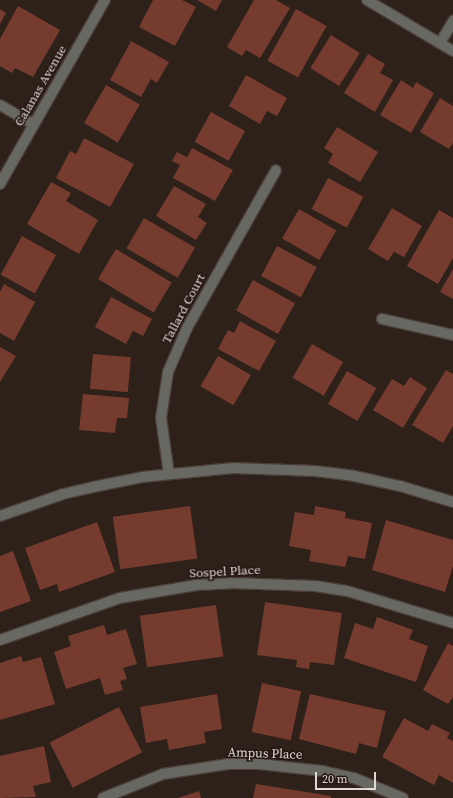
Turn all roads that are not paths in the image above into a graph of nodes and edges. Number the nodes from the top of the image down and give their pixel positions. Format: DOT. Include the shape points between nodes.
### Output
graph roads {
  1 [pos="105,0"];
  2 [pos="367,0"];
  3 [pos="453,21"];
  4 [pos="440,43"];
  5 [pos="453,51"];
  6 [pos="0,105"];
  7 [pos="34,125"];
  8 [pos="276,170"];
  9 [pos="0,184"];
  10 [pos="382,319"];
  11 [pos="453,335"];
  12 [pos="169,474"];
  13 [pos="453,502"];
  14 [pos="0,516"];
  15 [pos="453,623"];
  16 [pos="0,640"];
  17 [pos="103,798"];
  18 [pos="403,798"];
  1 -- 7 [label="street, Calanas Avenue"];
  2 -- 4 [label="street"];
  3 -- 4 [label="street"];
  4 -- 5 [label="street"];
  6 -- 7 [label="street"];
  7 -- 9 [label="street, Calanas Avenue"];
  8 -- 12 [label="street, Tallard Court" via="187,328 168,372 161,418"];
  10 -- 11 [label="street"];
  12 -- 13 [label="street" via="234,468 314,471 400,486"];
  12 -- 14 [label="street" via="63,494"];
  15 -- 16 [label="street, Sospel Place" via="347,591 281,584 231,583 197,585 120,598"];
  17 -- 18 [label="street, Ampus Place" via="163,774 228,764 323,770 354,778"];
}
